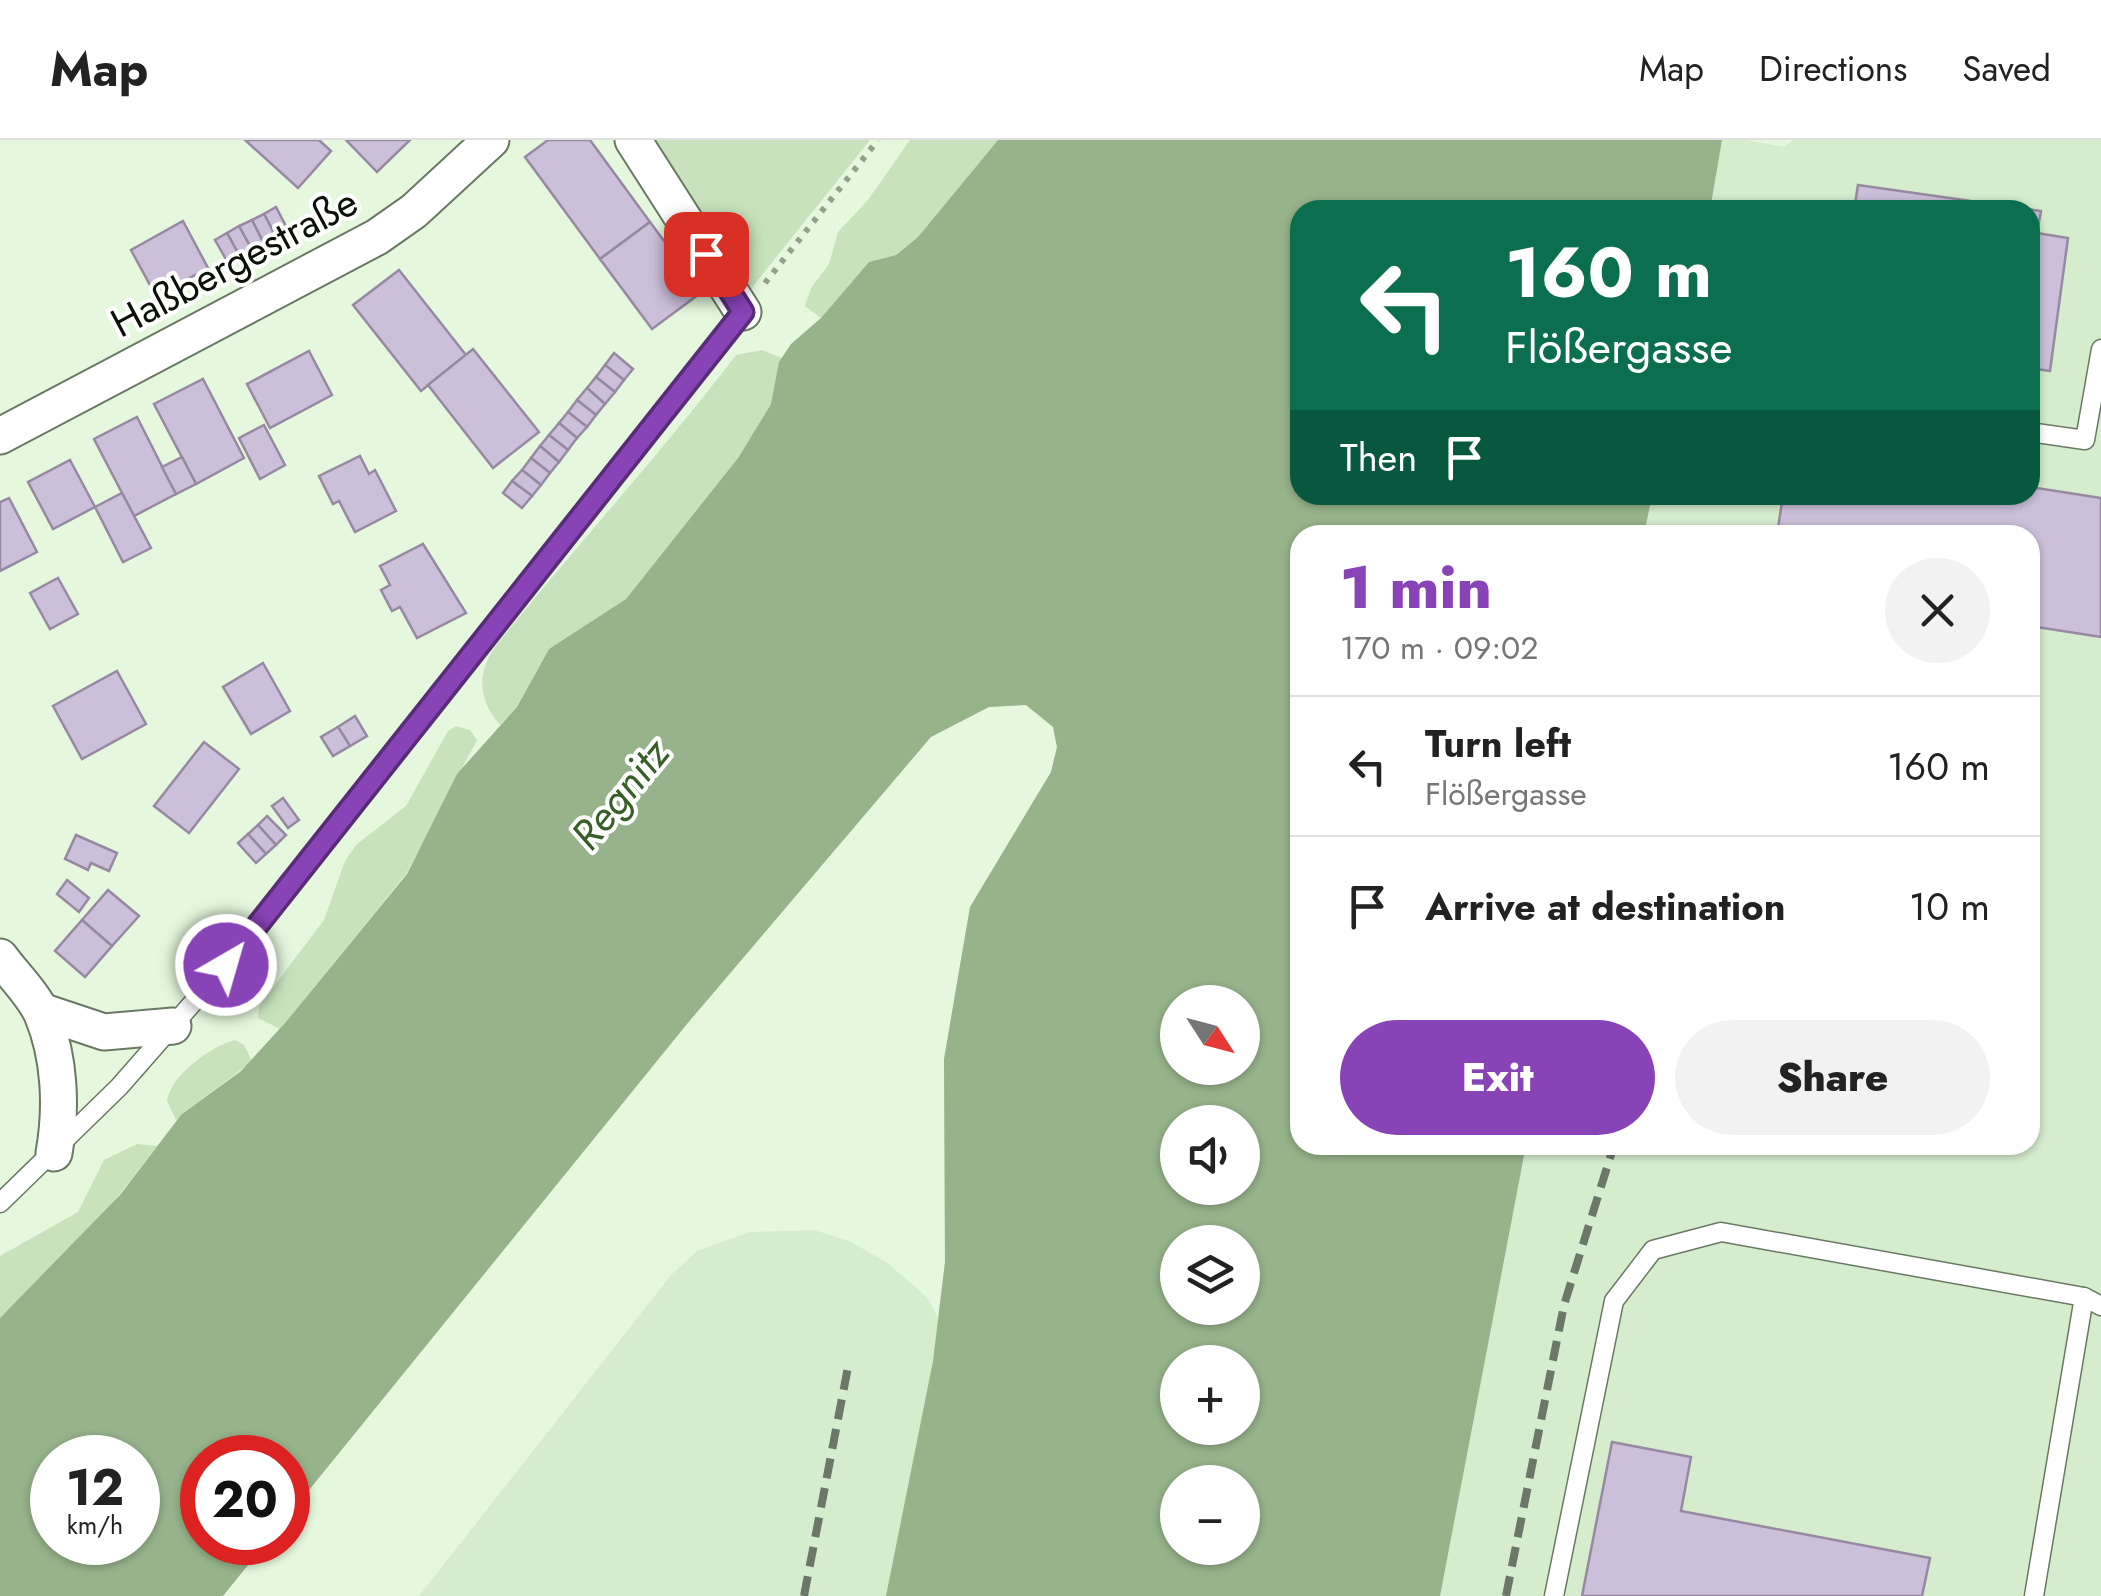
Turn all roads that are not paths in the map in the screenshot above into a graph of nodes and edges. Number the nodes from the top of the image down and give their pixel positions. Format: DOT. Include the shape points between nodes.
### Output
graph roads {
  1 [pos="491,140"];
  2 [pos="633,140"];
  3 [pos="743,312"];
  4 [pos="2101,348"];
  5 [pos="2040,433"];
  6 [pos="0,436"];
  7 [pos="0,957"];
  8 [pos="41,1011"];
  9 [pos="173,1026"];
  10 [pos="54,1153"];
  11 [pos="0,1203"];
  12 [pos="2092,1301"];
  13 [pos="1554,1596"];
  14 [pos="2034,1596"];
  1 -- 6 [label="street, Haßbergestraße" via="377,238"];
  2 -- 3 [label="street"];
  3 -- 9 [label="lane"];
  4 -- 5 [label="lane" via="2085,440"];
  7 -- 8 [label="street"];
  8 -- 9 [label="street" via="104,1032"];
  8 -- 10 [label="street" via="58,1082"];
  9 -- 10 [label="lane"];
  10 -- 11 [label="lane"];
  12 -- 13 [label="lane" via="1721,1232 1653,1250 1614,1301"];
  12 -- 14 [label="lane"];
}
